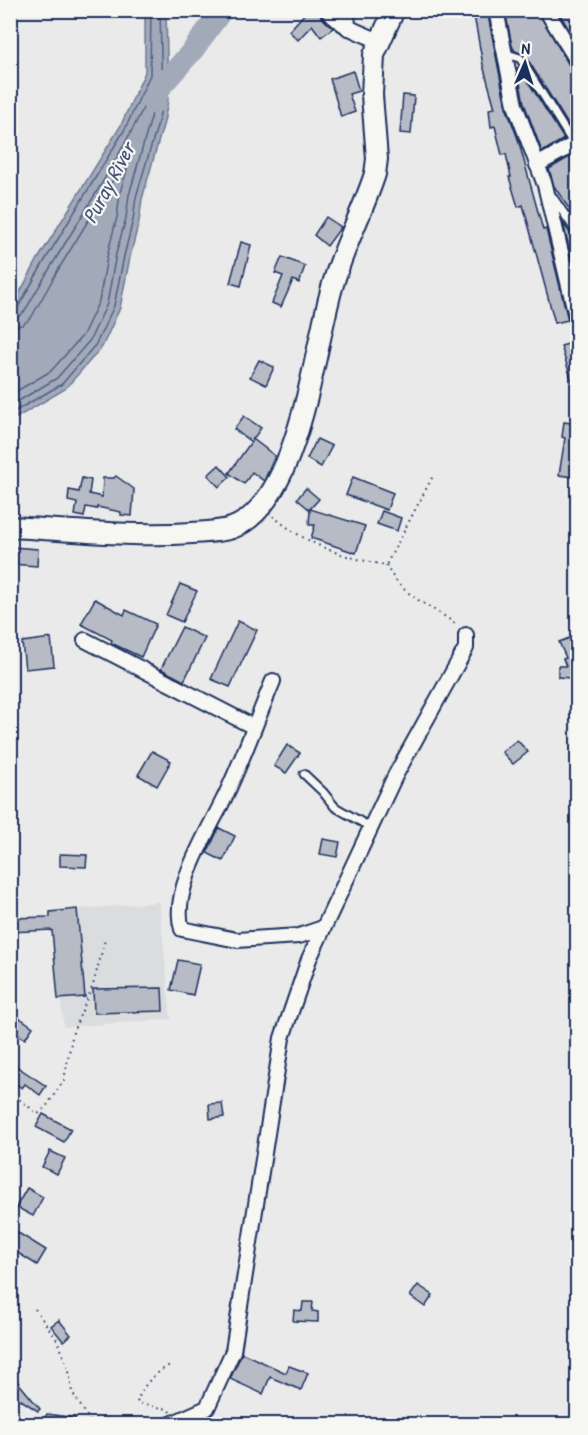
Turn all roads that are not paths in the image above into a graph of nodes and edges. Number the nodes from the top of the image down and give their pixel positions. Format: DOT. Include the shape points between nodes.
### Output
graph roads {
  1 [pos="348,10"];
  2 [pos="394,10"];
  3 [pos="496,10"];
  4 [pos="546,10"];
  5 [pos="328,11"];
  6 [pos="348,28"];
  7 [pos="380,41"];
  8 [pos="504,53"];
  9 [pos="578,62"];
  10 [pos="576,146"];
  11 [pos="537,165"];
  12 [pos="545,185"];
  13 [pos="578,234"];
  14 [pos="578,324"];
  15 [pos="10,526"];
  16 [pos="466,635"];
  17 [pos="85,640"];
  18 [pos="273,681"];
  19 [pos="254,727"];
  20 [pos="303,774"];
  21 [pos="370,827"];
  22 [pos="323,928"];
  23 [pos="175,1422"];
  1 -- 6 [label="street"];
  2 -- 7 [label="street"];
  3 -- 8 [label="street"];
  4 -- 9 [label="street"];
  5 -- 6 [label="street"];
  6 -- 7 [label="street"];
  7 -- 15 [label="street" via="374,55 372,95 375,174 333,283 301,422 277,484 262,506 247,521 214,531 172,534"];
  8 -- 10 [label="lane" via="520,58"];
  8 -- 11 [label="street" via="515,105"];
  10 -- 11 [label="street"];
  11 -- 12 [label="street"];
  12 -- 13 [label="lane"];
  12 -- 14 [label="street"];
  16 -- 21 [label="street" via="466,648"];
  17 -- 19 [label="street"];
  18 -- 19 [label="street"];
  19 -- 22 [label="street" via="192,864 179,905 182,929 237,940 299,936"];
  20 -- 21 [label="lane" via="335,807"];
  21 -- 22 [label="street"];
  22 -- 23 [label="street" via="282,1038 233,1350 207,1408"];
}
